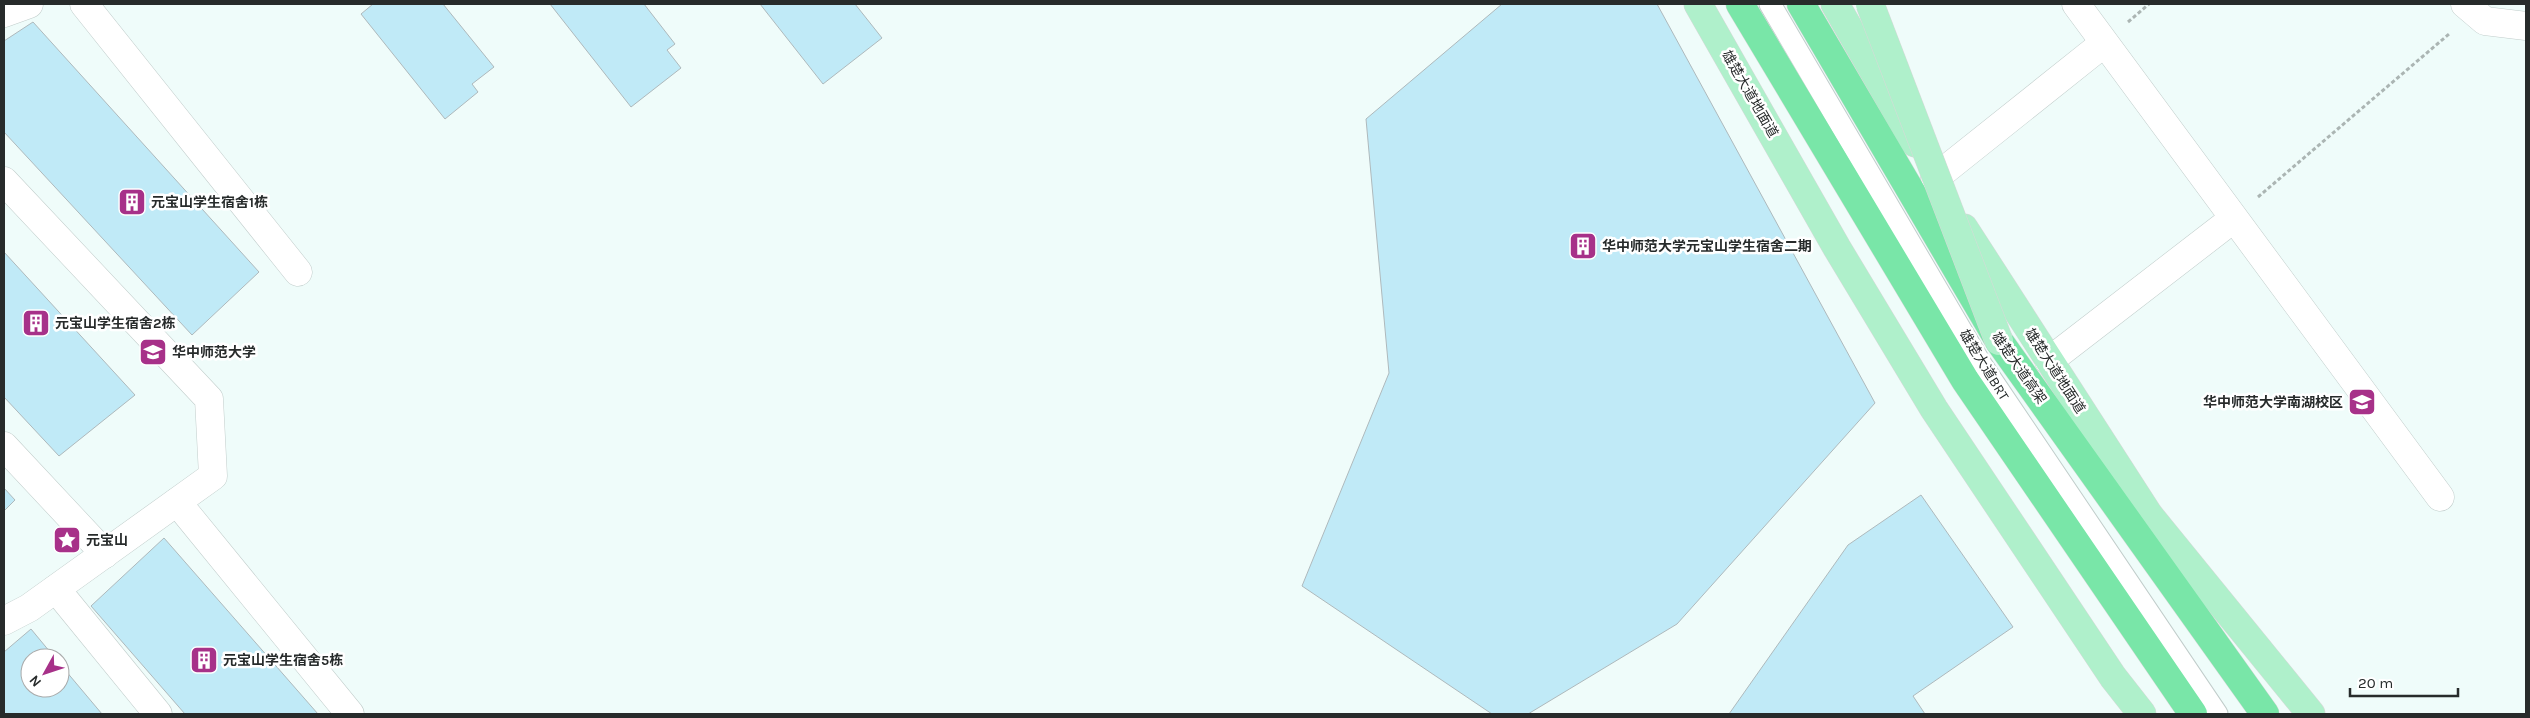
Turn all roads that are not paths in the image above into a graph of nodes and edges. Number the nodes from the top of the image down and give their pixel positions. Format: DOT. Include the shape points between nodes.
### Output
graph roads {
  1 [pos="29,4"];
  2 [pos="84,4"];
  3 [pos="1698,4"];
  4 [pos="1740,4"];
  5 [pos="1770,4"];
  6 [pos="1801,4"];
  7 [pos="1834,4"];
  8 [pos="1870,4"];
  9 [pos="2076,4"];
  10 [pos="2470,8"];
  11 [pos="4,13"];
  12 [pos="2526,26"];
  13 [pos="2103,44"];
  14 [pos="1935,178"];
  15 [pos="4,181"];
  16 [pos="2233,219"];
  17 [pos="298,272"];
  18 [pos="1999,341"];
  19 [pos="2049,361"];
  20 [pos="4,446"];
  21 [pos="2440,497"];
  22 [pos="177,502"];
  23 [pos="105,554"];
  24 [pos="56,589"];
  25 [pos="4,621"];
  26 [pos="158,714"];
  27 [pos="350,714"];
  28 [pos="2142,714"];
  29 [pos="2193,714"];
  30 [pos="2217,714"];
  31 [pos="2265,714"];
  32 [pos="2311,714"];
  1 -- 11 [label="street"];
  2 -- 17 [label="street"];
  3 -- 28 [label="main road, 雄楚大道地面道" via="1934,408 2113,677"];
  4 -- 29 [label="highway" via="1965,380"];
  5 -- 30 [label="lane, 雄楚大道BRT" via="1981,364"];
  6 -- 18 [label="highway, 雄楚大道高架, bridge"];
  7 -- 14 [label="main road, 雄楚大道地面道"];
  8 -- 18 [label="main road, bridge"];
  9 -- 13 [label="street"];
  10 -- 12 [label="street" via="2485,20"];
  13 -- 14 [label="street"];
  13 -- 16 [label="street"];
  14 -- 19 [label="main road, 雄楚大道地面道" via="1973,245"];
  15 -- 22 [label="street" via="210,399 212,476"];
  16 -- 19 [label="street"];
  16 -- 21 [label="street"];
  18 -- 31 [label="highway, 雄楚大道高架"];
  19 -- 32 [label="main road, 雄楚大道地面道" via="2149,515"];
  20 -- 23 [label="street"];
  22 -- 23 [label="street"];
  22 -- 27 [label="street"];
  23 -- 24 [label="street"];
  24 -- 25 [label="street"];
  24 -- 26 [label="street"];
}
